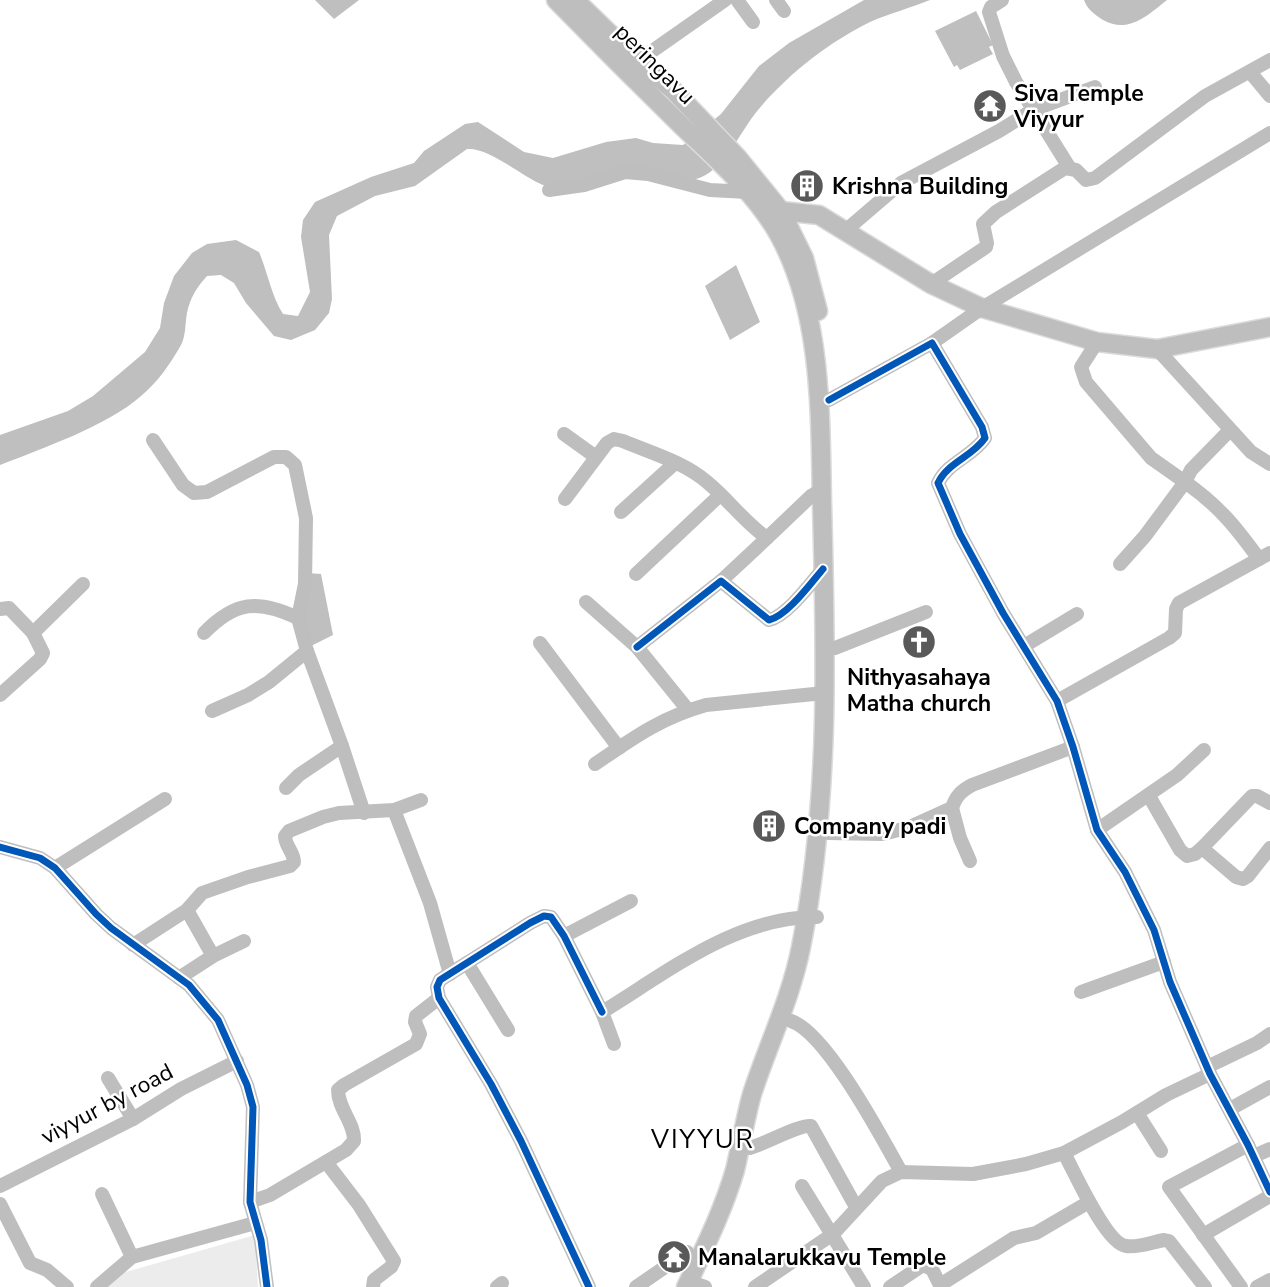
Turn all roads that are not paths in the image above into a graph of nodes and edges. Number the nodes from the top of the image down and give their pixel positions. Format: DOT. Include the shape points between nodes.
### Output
graph roads {
  1 [pos="556,0"];
  2 [pos="575,0"];
  3 [pos="725,0"];
  4 [pos="737,0"];
  5 [pos="1002,0"];
  6 [pos="753,22"];
  7 [pos="1270,60"];
  8 [pos="638,61"];
  9 [pos="1250,72"];
  10 [pos="1095,87"];
  11 [pos="1270,96"];
  12 [pos="1033,110"];
  13 [pos="695,126"];
  14 [pos="1270,133"];
  15 [pos="732,160"];
  16 [pos="1069,167"];
  17 [pos="549,190"];
  18 [pos="748,192"];
  19 [pos="775,215"];
  20 [pos="845,231"];
  21 [pos="931,284"];
  22 [pos="982,308"];
  23 [pos="1270,327"];
  24 [pos="1097,342"];
  25 [pos="932,343"];
  26 [pos="1157,349"];
  27 [pos="829,400"];
  28 [pos="1230,430"];
  29 [pos="564,434"];
  30 [pos="153,440"];
  31 [pos="596,457"];
  32 [pos="675,463"];
  33 [pos="1270,464"];
  34 [pos="1185,482"];
  35 [pos="822,490"];
  36 [pos="720,495"];
  37 [pos="565,499"];
  38 [pos="621,512"];
  39 [pos="768,538"];
  40 [pos="1265,556"];
  41 [pos="1120,564"];
  42 [pos="823,569"];
  43 [pos="636,574"];
  44 [pos="721,581"];
  45 [pos="83,584"];
  46 [pos="586,602"];
  47 [pos="0,610"];
  48 [pos="926,612"];
  49 [pos="1077,614"];
  50 [pos="298,618"];
  51 [pos="33,633"];
  52 [pos="204,633"];
  53 [pos="540,643"];
  54 [pos="1024,646"];
  55 [pos="637,647"];
  56 [pos="835,648"];
  57 [pos="307,651"];
  58 [pos="824,693"];
  59 [pos="0,695"];
  60 [pos="1057,701"];
  61 [pos="688,710"];
  62 [pos="212,711"];
  63 [pos="342,746"];
  64 [pos="1073,747"];
  65 [pos="619,748"];
  66 [pos="1204,750"];
  67 [pos="595,764"];
  68 [pos="286,788"];
  69 [pos="1149,796"];
  70 [pos="165,799"];
  71 [pos="421,800"];
  72 [pos="1270,803"];
  73 [pos="952,808"];
  74 [pos="394,810"];
  75 [pos="364,813"];
  76 [pos="1097,830"];
  77 [pos="828,833"];
  78 [pos="0,846"];
  79 [pos="1202,848"];
  80 [pos="1270,848"];
  81 [pos="971,861"];
  82 [pos="55,867"];
  83 [pos="631,901"];
  84 [pos="187,910"];
  85 [pos="812,917"];
  86 [pos="564,936"];
  87 [pos="244,941"];
  88 [pos="133,945"];
  89 [pos="213,956"];
  90 [pos="1164,962"];
  91 [pos="467,963"];
  92 [pos="450,974"];
  93 [pos="179,978"];
  94 [pos="1081,992"];
  95 [pos="439,998"];
  96 [pos="602,1012"];
  97 [pos="791,1021"];
  98 [pos="508,1030"];
  99 [pos="1270,1034"];
  100 [pos="614,1044"];
  101 [pos="237,1061"];
  102 [pos="1209,1070"];
  103 [pos="108,1078"];
  104 [pos="1270,1087"];
  105 [pos="1230,1109"];
  106 [pos="1138,1113"];
  107 [pos="134,1118"];
  108 [pos="750,1148"];
  109 [pos="1270,1149"];
  110 [pos="1161,1151"];
  111 [pos="1251,1151"];
  112 [pos="1064,1153"];
  113 [pos="326,1162"];
  114 [pos="901,1172"];
  115 [pos="0,1186"];
  116 [pos="803,1186"];
  117 [pos="102,1194"];
  118 [pos="1270,1194"];
  119 [pos="250,1202"];
  120 [pos="1089,1202"];
  121 [pos="0,1204"];
  122 [pos="856,1208"];
  123 [pos="255,1223"];
  124 [pos="832,1234"];
  125 [pos="1203,1235"];
  126 [pos="687,1252"];
  127 [pos="132,1257"];
  128 [pos="940,1286"];
  129 [pos="67,1287"];
  130 [pos="97,1287"];
  131 [pos="267,1287"];
  132 [pos="373,1287"];
  133 [pos="589,1287"];
  134 [pos="636,1287"];
  135 [pos="697,1287"];
  136 [pos="755,1287"];
  137 [pos="864,1287"];
  138 [pos="891,1287"];
  139 [pos="1205,1287"];
  140 [pos="1241,1287"];
  1 -- 13 [label="main road, peringavu"];
  2 -- 8 [label="main road"];
  3 -- 8 [label="street"];
  4 -- 6 [label="street"];
  5 -- 12 [label="street" via="991,7 989,18 1003,56"];
  7 -- 9 [label="street"];
  8 -- 13 [label="main road" via="673,90"];
  9 -- 11 [label="street"];
  9 -- 16 [label="street" via="1205,96 1090,181"];
  10 -- 12 [label="street"];
  12 -- 16 [label="street"];
  12 -- 20 [label="street" via="901,183"];
  13 -- 15 [label="main road"];
  14 -- 22 [label="street"];
  15 -- 18 [label="main road"];
  15 -- 19 [label="main road"];
  16 -- 21 [label="street" via="987,219 983,229 986,247"];
  17 -- 18 [label="street" via="625,172 710,190"];
  18 -- 19 [label="main road"];
  19 -- 20 [label="main road" via="819,215"];
  19 -- 27 [label="main road" via="798,242 810,274"];
  19 -- 35 [label="main road" via="806,307 818,392"];
  20 -- 21 [label="main road"];
  21 -- 22 [label="main road"];
  22 -- 24 [label="main road"];
  22 -- 25 [label="street"];
  23 -- 26 [label="main road"];
  24 -- 26 [label="main road"];
  24 -- 34 [label="street" via="1081,367 1086,382 1151,458"];
  25 -- 27 [label="street"];
  25 -- 54 [label="street" via="985,438 943,472 938,482 942,496"];
  26 -- 28 [label="street"];
  27 -- 56 [label="main road"];
  28 -- 33 [label="street"];
  28 -- 34 [label="street"];
  29 -- 31 [label="street"];
  30 -- 50 [label="street" via="183,485 194,493 206,492 274,457 286,457 295,465 306,518 305,584"];
  31 -- 32 [label="street" via="614,439"];
  31 -- 37 [label="street"];
  32 -- 36 [label="street" via="708,482"];
  32 -- 38 [label="street"];
  34 -- 40 [label="street" via="1212,501"];
  34 -- 41 [label="street"];
  35 -- 39 [label="street"];
  35 -- 42 [label="main road"];
  36 -- 39 [label="street" via="749,526"];
  36 -- 43 [label="street"];
  39 -- 44 [label="street"];
  40 -- 60 [label="street" via="1179,603 1175,633 1169,638"];
  42 -- 44 [label="street" via="797,599 769,620"];
  42 -- 58 [label="main road"];
  44 -- 55 [label="street"];
  45 -- 51 [label="street"];
  46 -- 55 [label="street"];
  47 -- 51 [label="street" via="9,608"];
  48 -- 56 [label="street"];
  49 -- 54 [label="street"];
  50 -- 52 [label="street" via="274,607 246,606 220,617"];
  50 -- 57 [label="street"];
  51 -- 59 [label="street" via="43,653 40,659"];
  53 -- 65 [label="street"];
  54 -- 60 [label="street"];
  55 -- 61 [label="street"];
  56 -- 77 [label="main road" via="835,744"];
  57 -- 62 [label="street" via="269,682"];
  57 -- 63 [label="street"];
  58 -- 61 [label="street"];
  58 -- 85 [label="main road"];
  60 -- 64 [label="street"];
  61 -- 65 [label="street" via="649,727"];
  63 -- 68 [label="street"];
  63 -- 75 [label="street"];
  64 -- 73 [label="street" via="972,785 956,798"];
  64 -- 76 [label="street"];
  65 -- 67 [label="street"];
  66 -- 69 [label="street"];
  69 -- 76 [label="street"];
  69 -- 79 [label="street" via="1184,855"];
  70 -- 82 [label="street"];
  71 -- 74 [label="street"];
  72 -- 79 [label="street" via="1252,796"];
  73 -- 77 [label="street" via="883,834"];
  73 -- 81 [label="street"];
  74 -- 75 [label="street"];
  74 -- 92 [label="street" via="430,903"];
  75 -- 84 [label="street" via="331,815 289,831 285,841 294,857 290,866 202,893"];
  76 -- 90 [label="street" via="1125,872 1154,930"];
  77 -- 85 [label="main road"];
  78 -- 82 [label="street"];
  79 -- 80 [label="street" via="1243,879"];
  82 -- 88 [label="street" via="87,906"];
  83 -- 86 [label="street"];
  84 -- 88 [label="street"];
  84 -- 89 [label="street"];
  85 -- 96 [label="street" via="778,920 726,937"];
  85 -- 97 [label="main road" via="811,955"];
  85 -- 135 [label="main road" via="760,1069"];
  86 -- 91 [label="street" via="556,921 544,916"];
  86 -- 96 [label="street"];
  87 -- 89 [label="street"];
  88 -- 93 [label="street"];
  89 -- 93 [label="street"];
  90 -- 94 [label="street"];
  90 -- 102 [label="street"];
  91 -- 92 [label="street"];
  91 -- 98 [label="street"];
  92 -- 95 [label="street" via="440,980"];
  93 -- 101 [label="street" via="218,1020"];
  95 -- 113 [label="street" via="416,1016 420,1034 416,1044 338,1090 354,1141"];
  95 -- 133 [label="street" via="521,1140"];
  96 -- 100 [label="street"];
  97 -- 108 [label="main road" via="769,1077"];
  97 -- 114 [label="street" via="803,1026 850,1083"];
  99 -- 102 [label="street"];
  101 -- 107 [label="street, viyyur by road"];
  101 -- 119 [label="street" via="253,1107"];
  102 -- 105 [label="street"];
  102 -- 106 [label="street"];
  103 -- 107 [label="street"];
  104 -- 105 [label="street"];
  105 -- 111 [label="street"];
  106 -- 110 [label="street"];
  106 -- 112 [label="street"];
  107 -- 115 [label="street, viyyur by road"];
  108 -- 122 [label="street" via="811,1126"];
  108 -- 135 [label="main road" via="736,1199"];
  109 -- 111 [label="street"];
  111 -- 118 [label="street"];
  111 -- 125 [label="street" via="1170,1185"];
  112 -- 114 [label="street" via="973,1174"];
  112 -- 120 [label="street"];
  113 -- 119 [label="street"];
  113 -- 132 [label="street" via="394,1261 374,1280"];
  114 -- 122 [label="street" via="881,1181"];
  116 -- 124 [label="street"];
  117 -- 127 [label="street"];
  118 -- 125 [label="street"];
  119 -- 123 [label="street"];
  120 -- 128 [label="street" via="1036,1233 1014,1238"];
  120 -- 139 [label="street" via="1118,1243 1169,1241"];
  121 -- 129 [label="street" via="30,1263"];
  122 -- 124 [label="street"];
  123 -- 127 [label="street"];
  123 -- 131 [label="street"];
  124 -- 136 [label="street"];
  124 -- 137 [label="street"];
  125 -- 140 [label="street"];
  126 -- 134 [label="street"];
  127 -- 130 [label="street"];
  128 -- 138 [label="street" via="932,1269 923,1265"];
}
